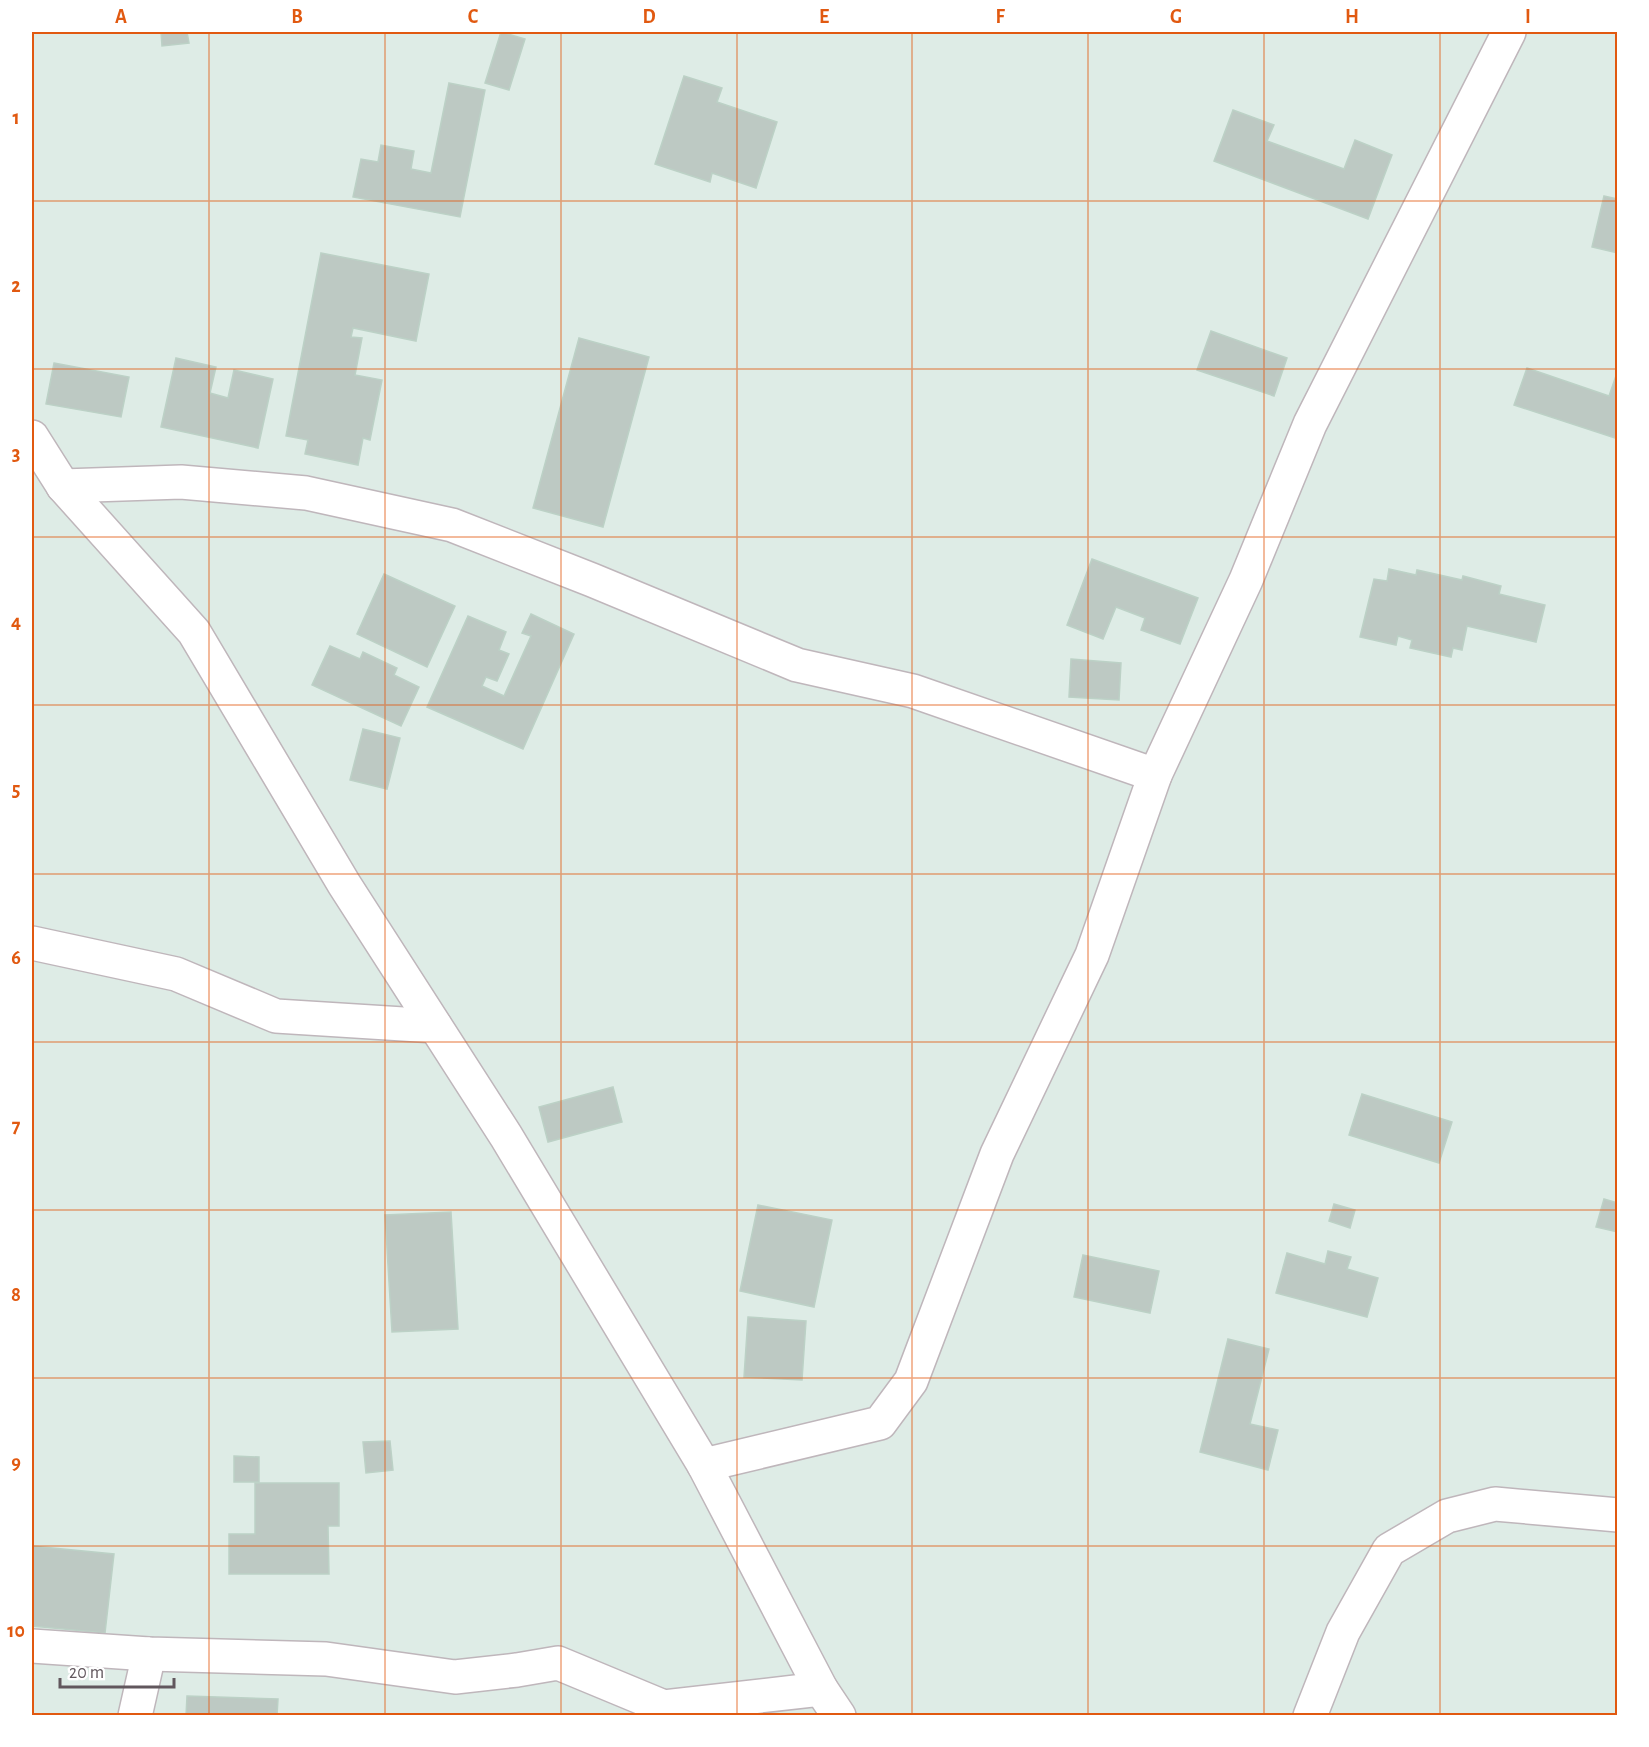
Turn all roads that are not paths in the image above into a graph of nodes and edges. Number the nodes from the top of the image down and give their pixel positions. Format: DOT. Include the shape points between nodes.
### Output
graph roads {
  1 [pos="1509,32"];
  2 [pos="32,437"];
  3 [pos="63,486"];
  4 [pos="1155,775"];
  5 [pos="32,943"];
  6 [pos="435,1026"];
  7 [pos="704,1465"];
  8 [pos="1617,1515"];
  9 [pos="32,1646"];
  10 [pos="149,1654"];
  11 [pos="830,1702"];
  12 [pos="135,1716"];
  13 [pos="1310,1716"];
  1 -- 4 [label="street" via="1310,424 1246,580"];
  2 -- 3 [label="street"];
  3 -- 4 [label="street" via="181,482 306,494 452,525 797,665 913,691"];
  3 -- 6 [label="street" via="194,632 344,884"];
  4 -- 7 [label="street" via="1092,955 997,1154 911,1381 880,1423"];
  5 -- 6 [label="street" via="176,974 276,1016"];
  6 -- 7 [label="street"];
  7 -- 11 [label="street"];
  8 -- 13 [label="street" via="1495,1504 1447,1516 1389,1550 1343,1632"];
  9 -- 10 [label="street"];
  10 -- 11 [label="street" via="326,1659 455,1677 558,1663 664,1707"];
  10 -- 12 [label="street"];
}
